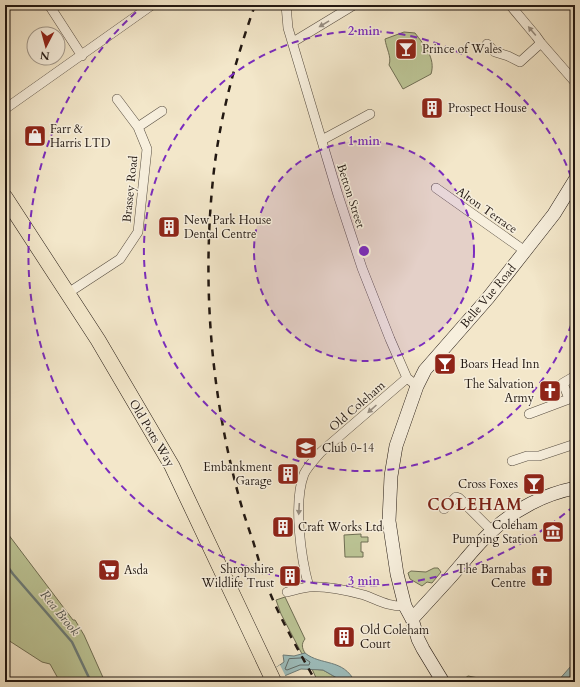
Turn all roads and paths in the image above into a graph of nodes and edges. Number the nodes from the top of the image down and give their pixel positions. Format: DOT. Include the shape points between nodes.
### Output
graph roads {
  1 [pos="49,5"];
  2 [pos="152,5"];
  3 [pos="286,5"];
  4 [pos="354,5"];
  5 [pos="510,5"];
  6 [pos="293,42"];
  7 [pos="540,43"];
  8 [pos="487,44"];
  9 [pos="82,56"];
  10 [pos="575,82"];
  11 [pos="117,99"];
  12 [pos="5,108"];
  13 [pos="162,111"];
  14 [pos="370,114"];
  15 [pos="138,127"];
  16 [pos="322,140"];
  17 [pos="575,180"];
  18 [pos="436,188"];
  19 [pos="5,197"];
  20 [pos="525,251"];
  21 [pos="68,293"];
  22 [pos="575,376"];
  23 [pos="408,382"];
  24 [pos="529,414"];
  25 [pos="575,446"];
  26 [pos="512,460"];
  27 [pos="575,488"];
  28 [pos="444,509"];
  29 [pos="492,530"];
  30 [pos="309,587"];
  31 [pos="287,592"];
  32 [pos="405,606"];
  33 [pos="412,619"];
  34 [pos="272,677"];
  35 [pos="443,682"];
  1 -- 9 [label="street"];
  2 -- 9 [label="street"];
  3 -- 6 [label="street, Betton Street" via="288,28"];
  4 -- 6 [label="street, one-way"];
  7 -- 5 [label="street, one-way"];
  6 -- 16 [label="street, Betton Street"];
  7 -- 8 [label="street" via="520,62 495,52"];
  7 -- 10 [label="street"];
  9 -- 12 [label="street"];
  11 -- 15 [label="street, Brassey Road"];
  13 -- 15 [label="street"];
  14 -- 16 [label="street"];
  15 -- 21 [label="street, Brassey Road" via="147,149 138,232 120,258"];
  16 -- 23 [label="street, Betton Street" via="362,268"];
  17 -- 20 [label="street, Belle Vue Road" via="554,214"];
  18 -- 20 [label="street, Alton Terrace"];
  19 -- 21 [label="main road, Old Potts Way"];
  20 -- 23 [label="street, Belle Vue Road" via="425,370"];
  21 -- 34 [label="main road, Old Potts Way" via="172,466"];
  22 -- 24 [label="street" via="563,383 569,399"];
  23 -- 30 [label="street, Old Coleham, one-way" via="321,452 304,474 300,490 299,517 303,562"];
  23 -- 32 [label="street, Belle Vue Road" via="407,414 394,457 389,521"];
  25 -- 26 [label="street"];
  27 -- 29 [label="street" via="522,508"];
  28 -- 29 [label="street" via="456,497 459,498"];
  29 -- 33 [label="street"];
  30 -- 31 [label="street"];
  30 -- 32 [label="street" via="338,590 363,595 388,605"];
  32 -- 33 [label="street, Belle Vue Road"];
  33 -- 35 [label="street, Belle Vue Road" via="423,649"];
}
